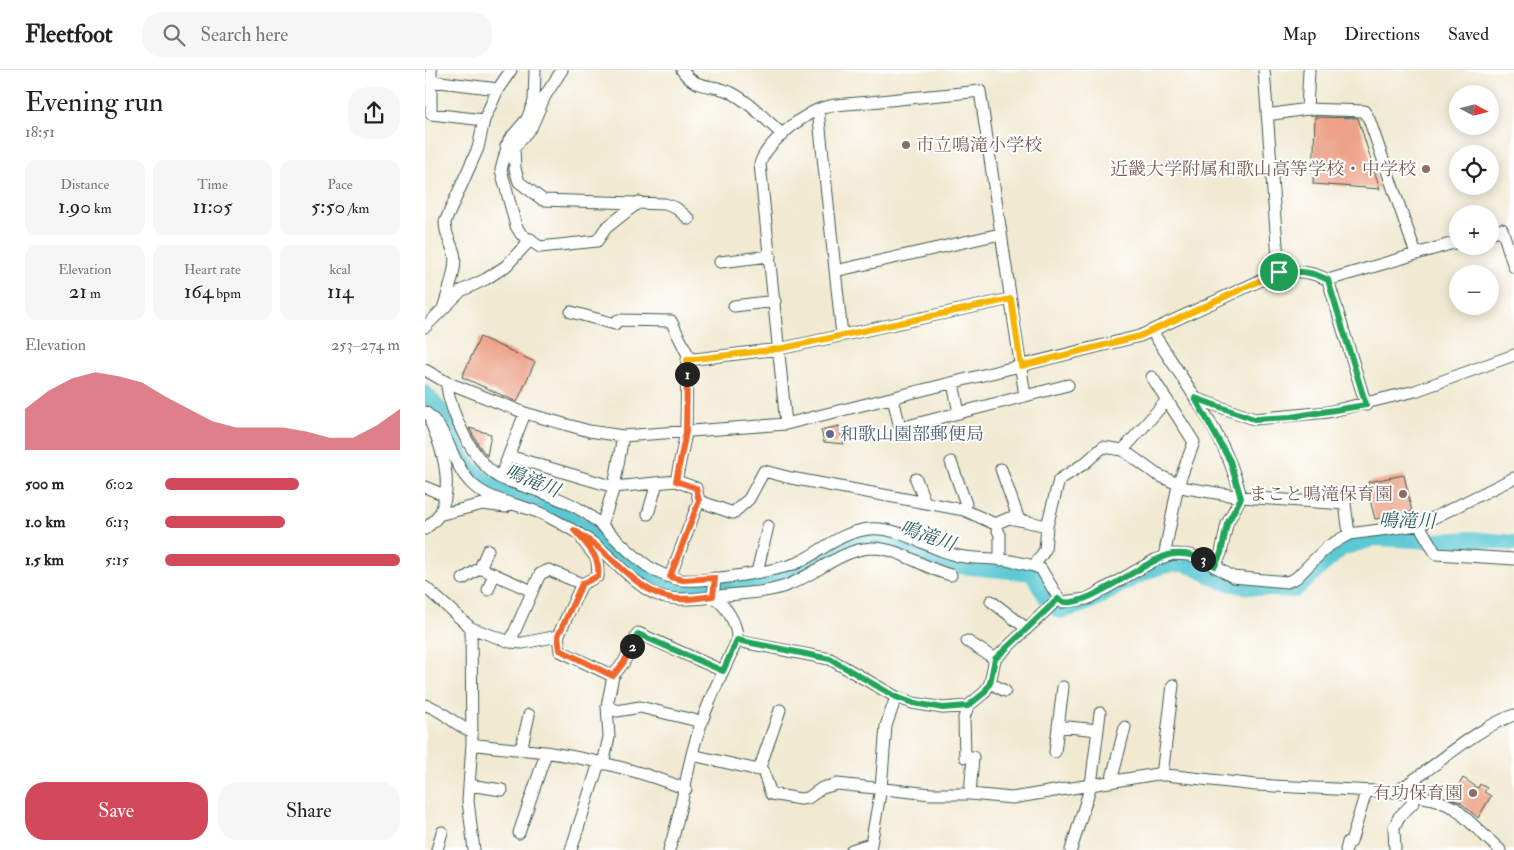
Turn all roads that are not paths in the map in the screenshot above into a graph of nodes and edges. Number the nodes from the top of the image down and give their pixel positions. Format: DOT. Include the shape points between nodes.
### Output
graph roads {
  1 [pos="511,70"];
  2 [pos="535,70"];
  3 [pos="562,70"];
  4 [pos="681,70"];
  5 [pos="1264,70"];
  6 [pos="1309,70"];
  7 [pos="431,76"];
  8 [pos="498,88"];
  9 [pos="1307,109"];
  10 [pos="818,110"];
  11 [pos="428,113"];
  12 [pos="1267,115"];
  13 [pos="484,120"];
  14 [pos="783,135"];
  15 [pos="510,147"];
  16 [pos="639,202"];
  17 [pos="689,218"];
  18 [pos="1499,230"];
  19 [pos="1000,234"];
  20 [pos="531,239"];
  21 [pos="1449,244"];
  22 [pos="1416,254"];
  23 [pos="770,256"];
  24 [pos="720,262"];
  25 [pos="1514,267"];
  26 [pos="835,270"];
  27 [pos="1279,272"];
  28 [pos="1328,280"];
  29 [pos="1011,299"];
  30 [pos="775,300"];
  31 [pos="734,306"];
  32 [pos="443,309"];
  33 [pos="571,312"];
  34 [pos="425,328"];
  35 [pos="1152,331"];
  36 [pos="842,335"];
  37 [pos="779,349"];
  38 [pos="1514,355"];
  39 [pos="690,359"];
  40 [pos="1021,366"];
  41 [pos="425,370"];
  42 [pos="1152,377"];
  43 [pos="446,382"];
  44 [pos="953,383"];
  45 [pos="1068,385"];
  46 [pos="1025,396"];
  47 [pos="893,398"];
  48 [pos="1195,398"];
  49 [pos="1167,400"];
  50 [pos="1366,405"];
  51 [pos="426,413"];
  52 [pos="525,413"];
  53 [pos="959,413"];
  54 [pos="786,424"];
  55 [pos="686,432"];
  56 [pos="623,436"];
  57 [pos="1123,450"];
  58 [pos="509,456"];
  59 [pos="951,462"];
  60 [pos="1001,470"];
  61 [pos="500,478"];
  62 [pos="1514,478"];
  63 [pos="916,479"];
  64 [pos="676,481"];
  65 [pos="657,483"];
  66 [pos="1178,485"];
  67 [pos="425,487"];
  68 [pos="614,487"];
  69 [pos="445,495"];
  70 [pos="1241,498"];
  71 [pos="699,501"];
  72 [pos="925,502"];
  73 [pos="964,510"];
  74 [pos="648,514"];
  75 [pos="439,515"];
  76 [pos="547,515"];
  77 [pos="1019,520"];
  78 [pos="995,524"];
  79 [pos="602,525"];
  80 [pos="1419,525"];
  81 [pos="768,526"];
  82 [pos="1047,526"];
  83 [pos="425,530"];
  84 [pos="574,530"];
  85 [pos="1349,534"];
  86 [pos="488,550"];
  87 [pos="1164,556"];
  88 [pos="1514,559"];
  89 [pos="999,560"];
  90 [pos="1034,566"];
  91 [pos="1215,566"];
  92 [pos="480,568"];
  93 [pos="757,572"];
  94 [pos="494,574"];
  95 [pos="951,575"];
  96 [pos="670,577"];
  97 [pos="463,579"];
  98 [pos="582,584"];
  99 [pos="425,587"];
  100 [pos="714,588"];
  101 [pos="488,590"];
  102 [pos="532,591"];
  103 [pos="991,601"];
  104 [pos="1053,603"];
  105 [pos="471,628"];
  106 [pos="1026,628"];
  107 [pos="558,636"];
  108 [pos="737,640"];
  109 [pos="967,640"];
  110 [pos="510,642"];
  111 [pos="995,659"];
  112 [pos="723,671"];
  113 [pos="613,676"];
  114 [pos="990,683"];
  115 [pos="1173,684"];
  116 [pos="1063,687"];
  117 [pos="1005,692"];
  118 [pos="896,697"];
  119 [pos="425,705"];
  120 [pos="607,706"];
  121 [pos="968,706"];
  122 [pos="780,710"];
  123 [pos="1100,714"];
  124 [pos="529,715"];
  125 [pos="1514,715"];
  126 [pos="702,722"];
  127 [pos="1058,726"];
  128 [pos="1125,727"];
  129 [pos="1098,730"];
  130 [pos="471,731"];
  131 [pos="472,744"];
  132 [pos="521,750"];
  133 [pos="1055,752"];
  134 [pos="546,753"];
  135 [pos="692,755"];
  136 [pos="601,763"];
  137 [pos="759,770"];
  138 [pos="1162,775"];
  139 [pos="1111,782"];
  140 [pos="469,785"];
  141 [pos="1091,785"];
  142 [pos="881,788"];
  143 [pos="685,789"];
  144 [pos="502,790"];
  145 [pos="1366,792"];
  146 [pos="1395,792"];
  147 [pos="970,794"];
  148 [pos="1413,794"];
  149 [pos="442,832"];
  150 [pos="519,833"];
  151 [pos="870,847"];
  152 [pos="437,850"];
  153 [pos="474,850"];
  154 [pos="571,850"];
  155 [pos="669,850"];
  156 [pos="852,850"];
  157 [pos="1071,850"];
  158 [pos="1346,850"];
  159 [pos="1395,850"];
  160 [pos="1500,850"];
  1 -- 8 [label="street"];
  2 -- 15 [label="street" via="534,101 527,119 513,134"];
  3 -- 15 [label="street" via="545,96 532,126"];
  4 -- 14 [label="street" via="700,86 720,88 741,98"];
  5 -- 12 [label="street"];
  6 -- 9 [label="street"];
  7 -- 8 [label="street"];
  7 -- 11 [label="street"];
  8 -- 13 [label="street"];
  9 -- 12 [label="street"];
  9 -- 22 [label="street" via="1364,111"];
  10 -- 14 [label="street" via="805,116"];
  10 -- 19 [label="street" via="856,103 980,91"];
  10 -- 26 [label="street"];
  11 -- 13 [label="street"];
  12 -- 27 [label="street"];
  13 -- 32 [label="street" via="478,148 445,222 445,232 455,255"];
  14 -- 23 [label="street" via="769,147 761,164"];
  15 -- 16 [label="street" via="519,182 543,200"];
  15 -- 20 [label="street" via="501,170 516,226 521,234"];
  16 -- 17 [label="street" via="665,204"];
  16 -- 20 [label="street" via="619,216 597,241 540,247"];
  18 -- 25 [label="street" via="1502,229"];
  19 -- 26 [label="street"];
  19 -- 29 [label="street"];
  20 -- 32 [label="street" via="506,266 461,291"];
  21 -- 22 [label="street"];
  22 -- 28 [label="street"];
  23 -- 24 [label="street"];
  23 -- 30 [label="street"];
  26 -- 36 [label="street"];
  27 -- 28 [label="street" via="1300,270"];
  27 -- 35 [label="street"];
  28 -- 50 [label="street"];
  29 -- 36 [label="street"];
  29 -- 40 [label="street"];
  30 -- 31 [label="street"];
  30 -- 37 [label="street"];
  32 -- 34 [label="street"];
  33 -- 39 [label="street" via="615,324 619,320 671,321"];
  35 -- 40 [label="street"];
  35 -- 48 [label="street"];
  36 -- 37 [label="street"];
  37 -- 39 [label="street"];
  37 -- 54 [label="street"];
  38 -- 50 [label="street"];
  39 -- 55 [label="street" via="687,360"];
  40 -- 44 [label="street"];
  40 -- 46 [label="street"];
  41 -- 43 [label="street"];
  42 -- 49 [label="street"];
  43 -- 52 [label="street"];
  43 -- 61 [label="street" via="467,441 483,465"];
  44 -- 47 [label="street"];
  44 -- 53 [label="street"];
  45 -- 46 [label="street"];
  46 -- 53 [label="street"];
  47 -- 53 [label="street" via="900,428"];
  47 -- 54 [label="street"];
  48 -- 50 [label="street" via="1254,419 1291,417"];
  48 -- 70 [label="street" via="1230,461"];
  49 -- 57 [label="street"];
  49 -- 66 [label="street" via="1194,442"];
  51 -- 69 [label="street" via="444,458"];
  51 -- 76 [label="street" via="435,419 470,482 495,497"];
  52 -- 56 [label="street" via="558,424"];
  52 -- 58 [label="street"];
  54 -- 55 [label="street"];
  55 -- 56 [label="street"];
  55 -- 64 [label="street"];
  56 -- 68 [label="street"];
  57 -- 66 [label="street" via="1137,462"];
  57 -- 82 [label="street" via="1103,446 1059,480"];
  58 -- 61 [label="street"];
  58 -- 68 [label="street"];
  59 -- 73 [label="street" via="965,504"];
  60 -- 77 [label="street"];
  61 -- 79 [label="street" via="560,498"];
  62 -- 80 [label="street"];
  63 -- 72 [label="street"];
  64 -- 65 [label="street"];
  64 -- 71 [label="street" via="696,488"];
  65 -- 68 [label="street"];
  65 -- 74 [label="street"];
  66 -- 70 [label="street"];
  66 -- 87 [label="street"];
  67 -- 69 [label="street"];
  68 -- 79 [label="street"];
  69 -- 75 [label="street"];
  70 -- 85 [label="street" via="1345,504"];
  70 -- 91 [label="street" via="1227,524"];
  71 -- 72 [label="street" via="733,513 749,499 764,471"];
  71 -- 96 [label="street"];
  72 -- 73 [label="street"];
  73 -- 78 [label="street"];
  75 -- 76 [label="street" via="493,504"];
  75 -- 83 [label="street"];
  76 -- 84 [label="street"];
  77 -- 78 [label="street" via="1009,518"];
  77 -- 82 [label="street"];
  78 -- 89 [label="street" via="1000,535"];
  79 -- 96 [label="street" via="648,566"];
  80 -- 85 [label="street"];
  80 -- 88 [label="street" via="1436,554"];
  81 -- 93 [label="street"];
  82 -- 90 [label="street" via="1045,550"];
  84 -- 98 [label="street" via="597,559 598,576"];
  84 -- 100 [label="street" via="654,594 687,600"];
  85 -- 91 [label="street" via="1327,547 1296,578 1287,582 1233,577"];
  86 -- 92 [label="street"];
  87 -- 91 [label="street" via="1190,555"];
  87 -- 104 [label="street" via="1087,599"];
  89 -- 90 [label="street"];
  89 -- 93 [label="street" via="957,556 901,533 878,528 854,531 801,561"];
  90 -- 104 [label="street" via="1041,569"];
  92 -- 94 [label="street"];
  92 -- 97 [label="street"];
  93 -- 100 [label="street"];
  94 -- 101 [label="street"];
  94 -- 102 [label="street"];
  95 -- 100 [label="street" via="897,552 872,548 844,555 811,575 776,589"];
  96 -- 100 [label="street"];
  98 -- 102 [label="street" via="549,570 540,574"];
  98 -- 107 [label="street"];
  99 -- 105 [label="street"];
  100 -- 108 [label="street" via="738,632"];
  102 -- 110 [label="street"];
  103 -- 106 [label="street"];
  104 -- 106 [label="street"];
  105 -- 110 [label="street"];
  105 -- 130 [label="street"];
  106 -- 111 [label="street"];
  107 -- 110 [label="street" via="523,643"];
  107 -- 113 [label="street" via="560,650"];
  108 -- 112 [label="street"];
  108 -- 118 [label="street" via="830,659"];
  109 -- 111 [label="street"];
  111 -- 114 [label="street"];
  112 -- 113 [label="street" via="638,634"];
  112 -- 126 [label="street"];
  113 -- 120 [label="street"];
  114 -- 117 [label="street"];
  114 -- 121 [label="street" via="984,693"];
  115 -- 138 [label="street"];
  116 -- 127 [label="street"];
  118 -- 121 [label="street" via="943,708"];
  118 -- 142 [label="street" via="886,726"];
  119 -- 130 [label="street" via="435,707 460,727"];
  120 -- 126 [label="street" via="617,712 641,707"];
  120 -- 136 [label="street" via="609,737"];
  121 -- 147 [label="street" via="964,718 965,757 973,757"];
  122 -- 137 [label="street"];
  123 -- 129 [label="street"];
  124 -- 132 [label="street"];
  125 -- 146 [label="street" via="1479,733"];
  126 -- 135 [label="street"];
  127 -- 129 [label="street"];
  127 -- 133 [label="street"];
  128 -- 139 [label="street"];
  129 -- 141 [label="street"];
  130 -- 131 [label="street"];
  131 -- 132 [label="street"];
  131 -- 140 [label="street"];
  132 -- 134 [label="street"];
  134 -- 136 [label="street"];
  134 -- 150 [label="street"];
  135 -- 137 [label="street"];
  135 -- 143 [label="street"];
  136 -- 143 [label="street" via="657,777"];
  136 -- 154 [label="street"];
  137 -- 142 [label="street" via="763,771 771,794 800,799 837,784"];
  138 -- 139 [label="street"];
  138 -- 145 [label="street"];
  139 -- 141 [label="street"];
  140 -- 144 [label="street"];
  140 -- 153 [label="street" via="469,821"];
  141 -- 147 [label="street" via="1013,798"];
  141 -- 157 [label="street"];
  142 -- 147 [label="street" via="931,794"];
  142 -- 151 [label="street"];
  143 -- 155 [label="street"];
  145 -- 146 [label="street"];
  145 -- 158 [label="street"];
  146 -- 148 [label="street"];
  148 -- 159 [label="street" via="1413,803 1394,827"];
  148 -- 160 [label="street" via="1455,808"];
  149 -- 152 [label="street"];
  151 -- 156 [label="street"];
}
